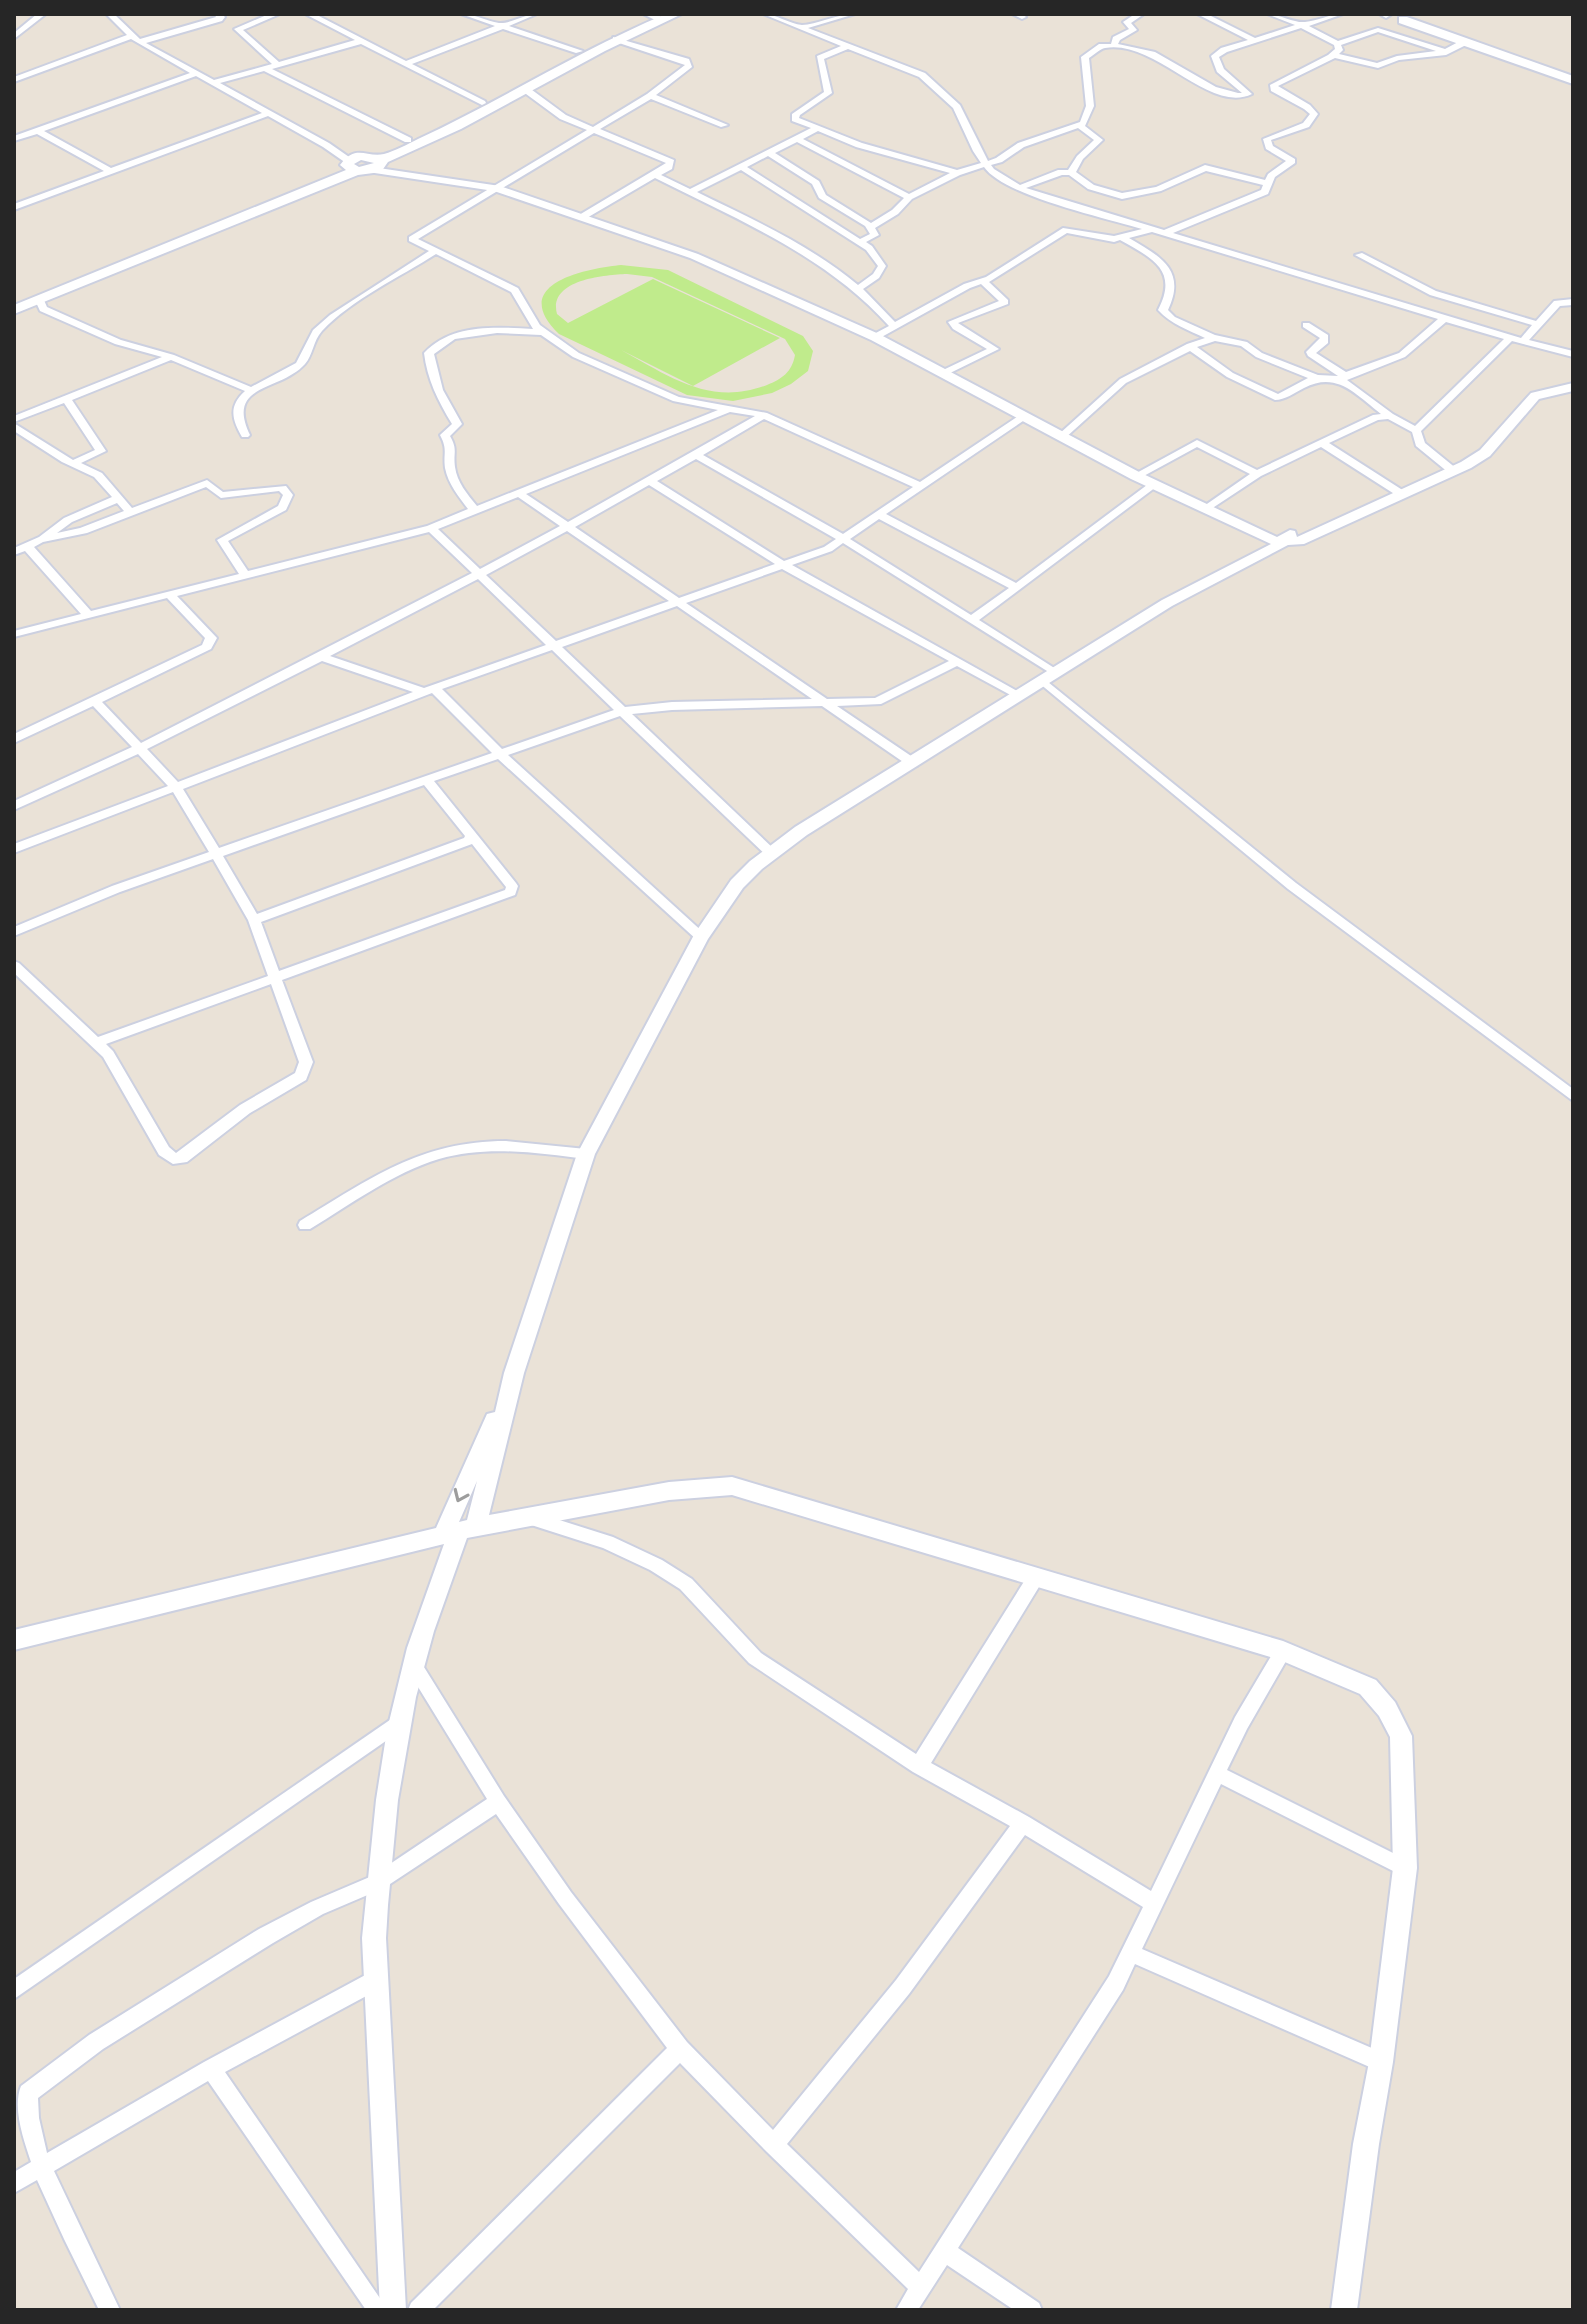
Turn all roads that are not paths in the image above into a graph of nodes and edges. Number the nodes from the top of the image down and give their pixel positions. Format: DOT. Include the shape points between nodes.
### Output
graph roads {
  1 [pos="42,14"];
  2 [pos="110,14"];
  3 [pos="218,14"];
  4 [pos="276,14"];
  5 [pos="309,14"];
  6 [pos="465,14"];
  7 [pos="533,14"];
  8 [pos="767,14"];
  9 [pos="851,14"];
  10 [pos="1140,14"];
  11 [pos="1201,14"];
  12 [pos="1271,14"];
  13 [pos="1339,14"];
  14 [pos="1386,14"];
  15 [pos="1418,15"];
  16 [pos="662,16"];
  17 [pos="1403,20"];
  18 [pos="1301,25"];
  19 [pos="504,26"];
  20 [pos="802,27"];
  21 [pos="14,37"];
  22 [pos="136,39"];
  23 [pos="616,39"];
  24 [pos="1254,40"];
  25 [pos="361,41"];
  26 [pos="1465,42"];
  27 [pos="1337,44"];
  28 [pos="850,45"];
  29 [pos="1114,47"];
  30 [pos="579,51"];
  31 [pos="1446,52"];
  32 [pos="1500,53"];
  33 [pos="1334,55"];
  34 [pos="406,64"];
  35 [pos="278,65"];
  36 [pos="265,68"];
  37 [pos="195,74"];
  38 [pos="14,80"];
  39 [pos="1573,80"];
  40 [pos="212,83"];
  41 [pos="525,89"];
  42 [pos="650,96"];
  43 [pos="482,103"];
  44 [pos="269,113"];
  45 [pos="724,125"];
  46 [pos="1080,126"];
  47 [pos="818,128"];
  48 [pos="592,130"];
  49 [pos="38,131"];
  50 [pos="796,138"];
  51 [pos="14,139"];
  52 [pos="408,140"];
  53 [pos="767,152"];
  54 [pos="365,163"];
  55 [pos="986,165"];
  56 [pos="740,166"];
  57 [pos="110,171"];
  58 [pos="957,173"];
  59 [pos="1071,173"];
  60 [pos="655,175"];
  61 [pos="1269,184"];
  62 [pos="496,188"];
  63 [pos="1019,188"];
  64 [pos="689,193"];
  65 [pos="909,197"];
  66 [pos="14,207"];
  67 [pos="582,217"];
  68 [pos="870,227"];
  69 [pos="1153,229"];
  70 [pos="1165,233"];
  71 [pos="1123,238"];
  72 [pos="860,242"];
  73 [pos="433,252"];
  74 [pos="1359,255"];
  75 [pos="983,281"];
  76 [pos="858,289"];
  77 [pos="14,300"];
  78 [pos="40,300"];
  79 [pos="1573,302"];
  80 [pos="14,310"];
  81 [pos="1445,318"];
  82 [pos="1538,324"];
  83 [pos="893,325"];
  84 [pos="1306,325"];
  85 [pos="541,332"];
  86 [pos="875,337"];
  87 [pos="1215,338"];
  88 [pos="1510,338"];
  89 [pos="1523,341"];
  90 [pos="1190,346"];
  91 [pos="1573,354"];
  92 [pos="171,357"];
  93 [pos="944,373"];
  94 [pos="1316,378"];
  95 [pos="1344,378"];
  96 [pos="1573,387"];
  97 [pos="250,390"];
  98 [pos="1573,393"];
  99 [pos="66,398"];
  100 [pos="727,410"];
  101 [pos="764,415"];
  102 [pos="1390,416"];
  103 [pos="1023,417"];
  104 [pos="14,419"];
  105 [pos="14,427"];
  106 [pos="1416,430"];
  107 [pos="1505,430"];
  108 [pos="245,435"];
  109 [pos="1061,437"];
  110 [pos="1321,443"];
  111 [pos="696,455"];
  112 [pos="74,463"];
  113 [pos="1453,471"];
  114 [pos="1257,474"];
  115 [pos="1136,476"];
  116 [pos="650,481"];
  117 [pos="1155,484"];
  118 [pos="920,486"];
  119 [pos="1400,493"];
  120 [pos="520,494"];
  121 [pos="119,498"];
  122 [pos="1208,508"];
  123 [pos="475,511"];
  124 [pos="131,513"];
  125 [pos="879,515"];
  126 [pos="570,526"];
  127 [pos="431,528"];
  128 [pos="1286,538"];
  129 [pos="40,540"];
  130 [pos="845,540"];
  131 [pos="27,546"];
  132 [pos="14,552"];
  133 [pos="783,565"];
  134 [pos="482,574"];
  135 [pos="246,576"];
  136 [pos="1016,587"];
  137 [pos="170,595"];
  138 [pos="676,602"];
  139 [pos="88,615"];
  140 [pos="972,620"];
  141 [pos="14,634"];
  142 [pos="555,645"];
  143 [pos="321,657"];
  144 [pos="956,662"];
  145 [pos="1049,677"];
  146 [pos="430,690"];
  147 [pos="1020,696"];
  148 [pos="95,701"];
  149 [pos="821,703"];
  150 [pos="622,711"];
  151 [pos="14,739"];
  152 [pos="140,748"];
  153 [pos="500,754"];
  154 [pos="913,763"];
  155 [pos="427,780"];
  156 [pos="176,787"];
  157 [pos="14,806"];
  158 [pos="471,836"];
  159 [pos="14,849"];
  160 [pos="771,853"];
  161 [pos="217,855"];
  162 [pos="254,920"];
  163 [pos="14,932"];
  164 [pos="701,937"];
  165 [pos="14,966"];
  166 [pos="275,976"];
  167 [pos="96,1043"];
  168 [pos="1573,1096"];
  169 [pos="586,1154"];
  170 [pos="305,1225"];
  171 [pos="514,1373"];
  172 [pos="531,1518"];
  173 [pos="459,1531"];
  174 [pos="1036,1577"];
  175 [pos="14,1640"];
  176 [pos="1283,1651"];
  177 [pos="413,1664"];
  178 [pos="400,1721"];
  179 [pos="919,1766"];
  180 [pos="1216,1773"];
  181 [pos="498,1802"];
  182 [pos="1023,1823"];
  183 [pos="1405,1868"];
  184 [pos="378,1882"];
  185 [pos="1153,1903"];
  186 [pos="1130,1953"];
  187 [pos="376,1980"];
  188 [pos="14,1990"];
  189 [pos="680,2049"];
  190 [pos="1381,2062"];
  191 [pos="211,2069"];
  192 [pos="774,2145"];
  193 [pos="42,2167"];
  194 [pos="14,2183"];
  195 [pos="943,2250"];
  196 [pos="920,2287"];
  197 [pos="110,2310"];
  198 [pos="378,2310"];
  199 [pos="393,2310"];
  200 [pos="418,2310"];
  201 [pos="906,2310"];
  202 [pos="1032,2310"];
  203 [pos="1344,2310"];
  1 -- 21 [label="street"];
  2 -- 22 [label="street"];
  3 -- 22 [label="street" via="219,19"];
  4 -- 35 [label="street" via="238,29"];
  5 -- 25 [label="street"];
  6 -- 19 [label="street"];
  7 -- 19 [label="street"];
  8 -- 20 [label="street"];
  9 -- 20 [label="street"];
  10 -- 29 [label="street" via="1127,22 1133,30 1116,39"];
  11 -- 24 [label="street"];
  12 -- 18 [label="street"];
  13 -- 18 [label="street"];
  14 -- 17 [label="main road"];
  15 -- 17 [label="main road"];
  15 -- 32 [label="main road"];
  16 -- 23 [label="main road"];
  16 -- 30 [label="main road"];
  17 -- 26 [label="main road"];
  18 -- 24 [label="street"];
  18 -- 27 [label="street"];
  19 -- 30 [label="street"];
  19 -- 34 [label="street"];
  20 -- 28 [label="street"];
  22 -- 37 [label="street"];
  22 -- 38 [label="street"];
  23 -- 41 [label="main road"];
  23 -- 42 [label="street" via="689,63"];
  24 -- 29 [label="street" via="1215,56 1220,70 1248,94 1242,97 1217,90 1150,53"];
  25 -- 34 [label="street"];
  25 -- 35 [label="street"];
  26 -- 31 [label="street"];
  26 -- 32 [label="main road"];
  27 -- 31 [label="street" via="1378,30"];
  27 -- 33 [label="street"];
  28 -- 47 [label="street" via="820,58 828,93 794,116"];
  28 -- 55 [label="street" via="922,75 957,107"];
  29 -- 46 [label="street" via="1102,46 1085,57 1090,106"];
  30 -- 43 [label="main road"];
  31 -- 33 [label="street" via="1397,58 1378,66"];
  32 -- 39 [label="main road"];
  33 -- 61 [label="street" via="1274,85 1314,114 1306,125 1267,139 1269,147 1292,161 1271,176"];
  34 -- 43 [label="street"];
  35 -- 36 [label="street"];
  36 -- 40 [label="street"];
  36 -- 52 [label="street"];
  37 -- 40 [label="street"];
  37 -- 49 [label="street"];
  40 -- 44 [label="street"];
  41 -- 48 [label="street" via="551,110"];
  41 -- 54 [label="main road" via="433,137"];
  42 -- 45 [label="street"];
  42 -- 48 [label="street"];
  43 -- 52 [label="main road"];
  44 -- 54 [label="street"];
  44 -- 57 [label="street"];
  46 -- 55 [label="street"];
  46 -- 59 [label="street" via="1099,140"];
  47 -- 50 [label="street"];
  47 -- 58 [label="street"];
  48 -- 60 [label="street" via="668,159 669,167"];
  48 -- 62 [label="street"];
  49 -- 51 [label="street"];
  49 -- 57 [label="street"];
  50 -- 53 [label="street"];
  50 -- 65 [label="street"];
  52 -- 54 [label="main road"];
  53 -- 56 [label="street"];
  53 -- 68 [label="street"];
  54 -- 62 [label="street"];
  54 -- 77 [label="main road"];
  54 -- 78 [label="main road"];
  55 -- 58 [label="street"];
  55 -- 63 [label="street"];
  56 -- 64 [label="street"];
  56 -- 72 [label="street"];
  57 -- 66 [label="street"];
  58 -- 65 [label="street"];
  59 -- 61 [label="street" via="1091,187 1122,196 1158,189 1205,168"];
  59 -- 63 [label="street"];
  60 -- 64 [label="street"];
  60 -- 67 [label="street"];
  61 -- 70 [label="street" via="1244,203"];
  62 -- 67 [label="street"];
  62 -- 73 [label="street" via="413,237"];
  63 -- 69 [label="street"];
  64 -- 76 [label="street" via="781,240"];
  65 -- 68 [label="street"];
  67 -- 86 [label="street" via="694,256"];
  68 -- 72 [label="street" via="874,237"];
  69 -- 70 [label="street"];
  69 -- 71 [label="street"];
  70 -- 81 [label="street"];
  71 -- 75 [label="street" via="1066,230"];
  71 -- 87 [label="street" via="1168,272 1170,295 1163,310"];
  72 -- 76 [label="street" via="882,266"];
  73 -- 85 [label="street" via="515,290"];
  73 -- 97 [label="street" via="317,330 300,364"];
  74 -- 82 [label="street" via="1433,293"];
  75 -- 83 [label="street"];
  75 -- 93 [label="street" via="1005,302 953,322 994,349"];
  76 -- 83 [label="street"];
  78 -- 80 [label="main road"];
  78 -- 92 [label="street" via="43,309 105,337"];
  79 -- 82 [label="street" via="1557,303"];
  81 -- 88 [label="street"];
  81 -- 95 [label="street" via="1402,355"];
  82 -- 89 [label="street"];
  83 -- 86 [label="street"];
  84 -- 95 [label="street" via="1325,337 1313,356"];
  85 -- 100 [label="street" via="654,392"];
  85 -- 123 [label="street" via="477,332 429,353 441,397 457,424 445,435 451,447 448,468"];
  86 -- 93 [label="street"];
  87 -- 90 [label="street"];
  87 -- 94 [label="street" via="1244,344"];
  88 -- 89 [label="street"];
  88 -- 106 [label="street"];
  89 -- 91 [label="street"];
  90 -- 94 [label="street" via="1230,375 1278,398"];
  90 -- 109 [label="street" via="1123,381"];
  92 -- 97 [label="street"];
  92 -- 99 [label="street"];
  93 -- 103 [label="street"];
  94 -- 95 [label="street"];
  95 -- 102 [label="street"];
  96 -- 107 [label="street" via="1535,396"];
  97 -- 108 [label="street" via="237,414"];
  98 -- 107 [label="street" via="1540,404"];
  99 -- 104 [label="street"];
  99 -- 112 [label="street" via="101,451"];
  100 -- 101 [label="street"];
  100 -- 120 [label="street"];
  101 -- 111 [label="street"];
  101 -- 118 [label="street"];
  102 -- 106 [label="street"];
  102 -- 110 [label="street" via="1376,417"];
  103 -- 109 [label="street"];
  103 -- 118 [label="street"];
  105 -- 112 [label="street"];
  106 -- 113 [label="street" via="1420,444"];
  107 -- 113 [label="street" via="1485,453"];
  109 -- 115 [label="street"];
  110 -- 114 [label="street"];
  110 -- 119 [label="street"];
  111 -- 116 [label="street"];
  111 -- 130 [label="street"];
  112 -- 121 [label="street" via="98,475"];
  113 -- 119 [label="street"];
  114 -- 115 [label="street" via="1194,443"];
  114 -- 122 [label="street"];
  115 -- 117 [label="street"];
  116 -- 126 [label="street"];
  116 -- 133 [label="street"];
  117 -- 122 [label="street"];
  117 -- 136 [label="street"];
  118 -- 125 [label="street"];
  119 -- 128 [label="street" via="1299,541"];
  120 -- 123 [label="street"];
  120 -- 126 [label="street"];
  121 -- 124 [label="street"];
  121 -- 129 [label="street" via="68,520"];
  122 -- 128 [label="street" via="1265,537"];
  123 -- 127 [label="street"];
  124 -- 129 [label="street"];
  124 -- 135 [label="street" via="207,483 221,495 282,488 288,495 282,508 222,540"];
  125 -- 130 [label="street"];
  125 -- 136 [label="street"];
  126 -- 134 [label="street"];
  126 -- 138 [label="street"];
  127 -- 134 [label="street"];
  127 -- 135 [label="street"];
  128 -- 145 [label="street" via="1167,603"];
  129 -- 131 [label="street"];
  130 -- 133 [label="street"];
  130 -- 140 [label="street"];
  131 -- 132 [label="street"];
  131 -- 139 [label="street"];
  133 -- 138 [label="street"];
  133 -- 144 [label="street"];
  134 -- 142 [label="street"];
  134 -- 143 [label="street"];
  135 -- 137 [label="street"];
  136 -- 140 [label="street"];
  137 -- 139 [label="street"];
  137 -- 148 [label="street" via="212,643"];
  138 -- 142 [label="street"];
  138 -- 149 [label="street"];
  139 -- 141 [label="street"];
  140 -- 145 [label="street"];
  142 -- 146 [label="street"];
  142 -- 150 [label="street"];
  143 -- 146 [label="street"];
  143 -- 152 [label="street"];
  144 -- 147 [label="street"];
  144 -- 149 [label="street" via="887,698"];
  145 -- 147 [label="street"];
  145 -- 168 [label="street" via="1292,886"];
  146 -- 153 [label="street"];
  146 -- 156 [label="street"];
  147 -- 154 [label="street"];
  148 -- 151 [label="street"];
  148 -- 152 [label="street"];
  149 -- 150 [label="street"];
  149 -- 154 [label="street"];
  150 -- 153 [label="street"];
  150 -- 160 [label="street"];
  152 -- 156 [label="street"];
  152 -- 157 [label="street"];
  153 -- 155 [label="street"];
  153 -- 164 [label="street"];
  154 -- 160 [label="street"];
  155 -- 158 [label="street"];
  155 -- 161 [label="street"];
  156 -- 159 [label="street"];
  156 -- 161 [label="street"];
  158 -- 162 [label="street"];
  158 -- 166 [label="street" via="512,886 511,892"];
  160 -- 164 [label="street" via="737,884"];
  161 -- 162 [label="street"];
  161 -- 163 [label="street" via="116,889"];
  162 -- 166 [label="street"];
  164 -- 169 [label="street"];
  165 -- 167 [label="street"];
  166 -- 167 [label="street"];
  166 -- 167 [label="street" via="305,1069 182,1158 173,1159 164,1151 121,1072"];
  169 -- 170 [label="street" via="531,1146 458,1149 419,1161"];
  169 -- 171 [label="street"];
  171 -- 173 [label="street, one-way"];
  171 -- 173 [label="street"];
  172 -- 173 [label="street"];
  172 -- 174 [label="street" via="669,1491 732,1486"];
  172 -- 179 [label="street" via="607,1542 666,1571 686,1584 755,1658"];
  173 -- 175 [label="street"];
  173 -- 177 [label="street"];
  174 -- 176 [label="street"];
  174 -- 179 [label="street"];
  176 -- 180 [label="street"];
  176 -- 183 [label="street" via="1368,1687 1387,1709 1401,1736"];
  177 -- 178 [label="street"];
  177 -- 181 [label="street"];
  178 -- 184 [label="street"];
  178 -- 188 [label="street"];
  179 -- 182 [label="street"];
  180 -- 183 [label="street"];
  180 -- 185 [label="street"];
  181 -- 184 [label="street"];
  181 -- 189 [label="street"];
  182 -- 185 [label="street"];
  182 -- 192 [label="street" via="864,2038"];
  183 -- 190 [label="street"];
  184 -- 187 [label="street"];
  184 -- 193 [label="street" via="266,1936 45,2077 28,2093 27,2108"];
  185 -- 186 [label="street"];
  186 -- 190 [label="street"];
  186 -- 195 [label="street" via="1116,1983"];
  187 -- 191 [label="street"];
  187 -- 199 [label="street"];
  189 -- 192 [label="street"];
  189 -- 200 [label="street"];
  190 -- 203 [label="street"];
  191 -- 193 [label="street"];
  191 -- 198 [label="street"];
  192 -- 196 [label="street"];
  193 -- 194 [label="street"];
  193 -- 197 [label="street"];
  195 -- 196 [label="street"];
  195 -- 202 [label="street"];
  196 -- 201 [label="street"];
}
